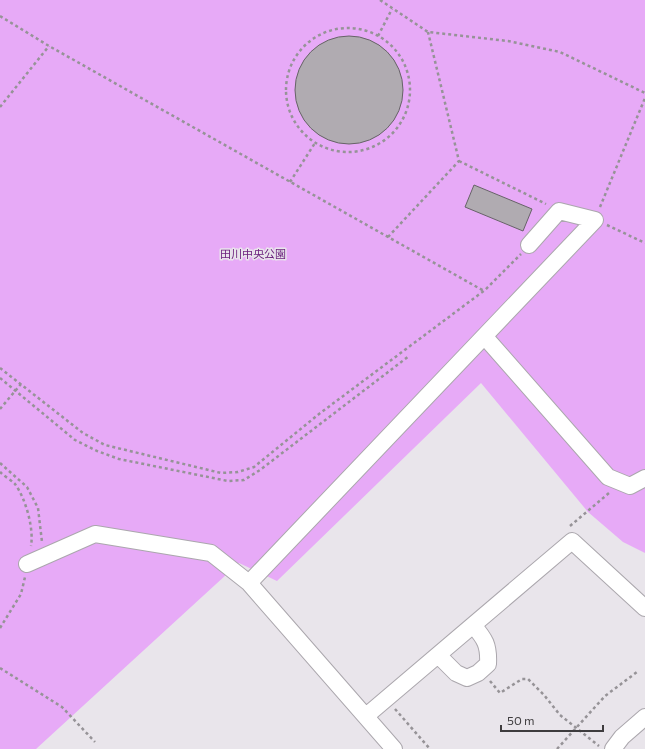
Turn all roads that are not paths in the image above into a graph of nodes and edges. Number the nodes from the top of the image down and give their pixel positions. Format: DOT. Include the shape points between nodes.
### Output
graph roads {
  1 [pos="529,245"];
  2 [pos="485,337"];
  3 [pos="645,478"];
  4 [pos="27,564"];
  5 [pos="250,583"];
  6 [pos="645,608"];
  7 [pos="473,625"];
  8 [pos="438,655"];
  9 [pos="366,716"];
  10 [pos="645,717"];
  11 [pos="606,748"];
  12 [pos="394,749"];
  1 -- 2 [label="street" via="560,211 595,220"];
  2 -- 3 [label="street" via="608,477 630,486"];
  2 -- 5 [label="street"];
  4 -- 5 [label="street" via="95,534 211,552"];
  5 -- 9 [label="street"];
  6 -- 7 [label="street" via="572,541"];
  7 -- 8 [label="street"];
  7 -- 8 [label="street" via="489,649 488,664 478,673 467,678 456,672"];
  8 -- 9 [label="street"];
  9 -- 12 [label="street"];
  10 -- 11 [label="street"];
}
